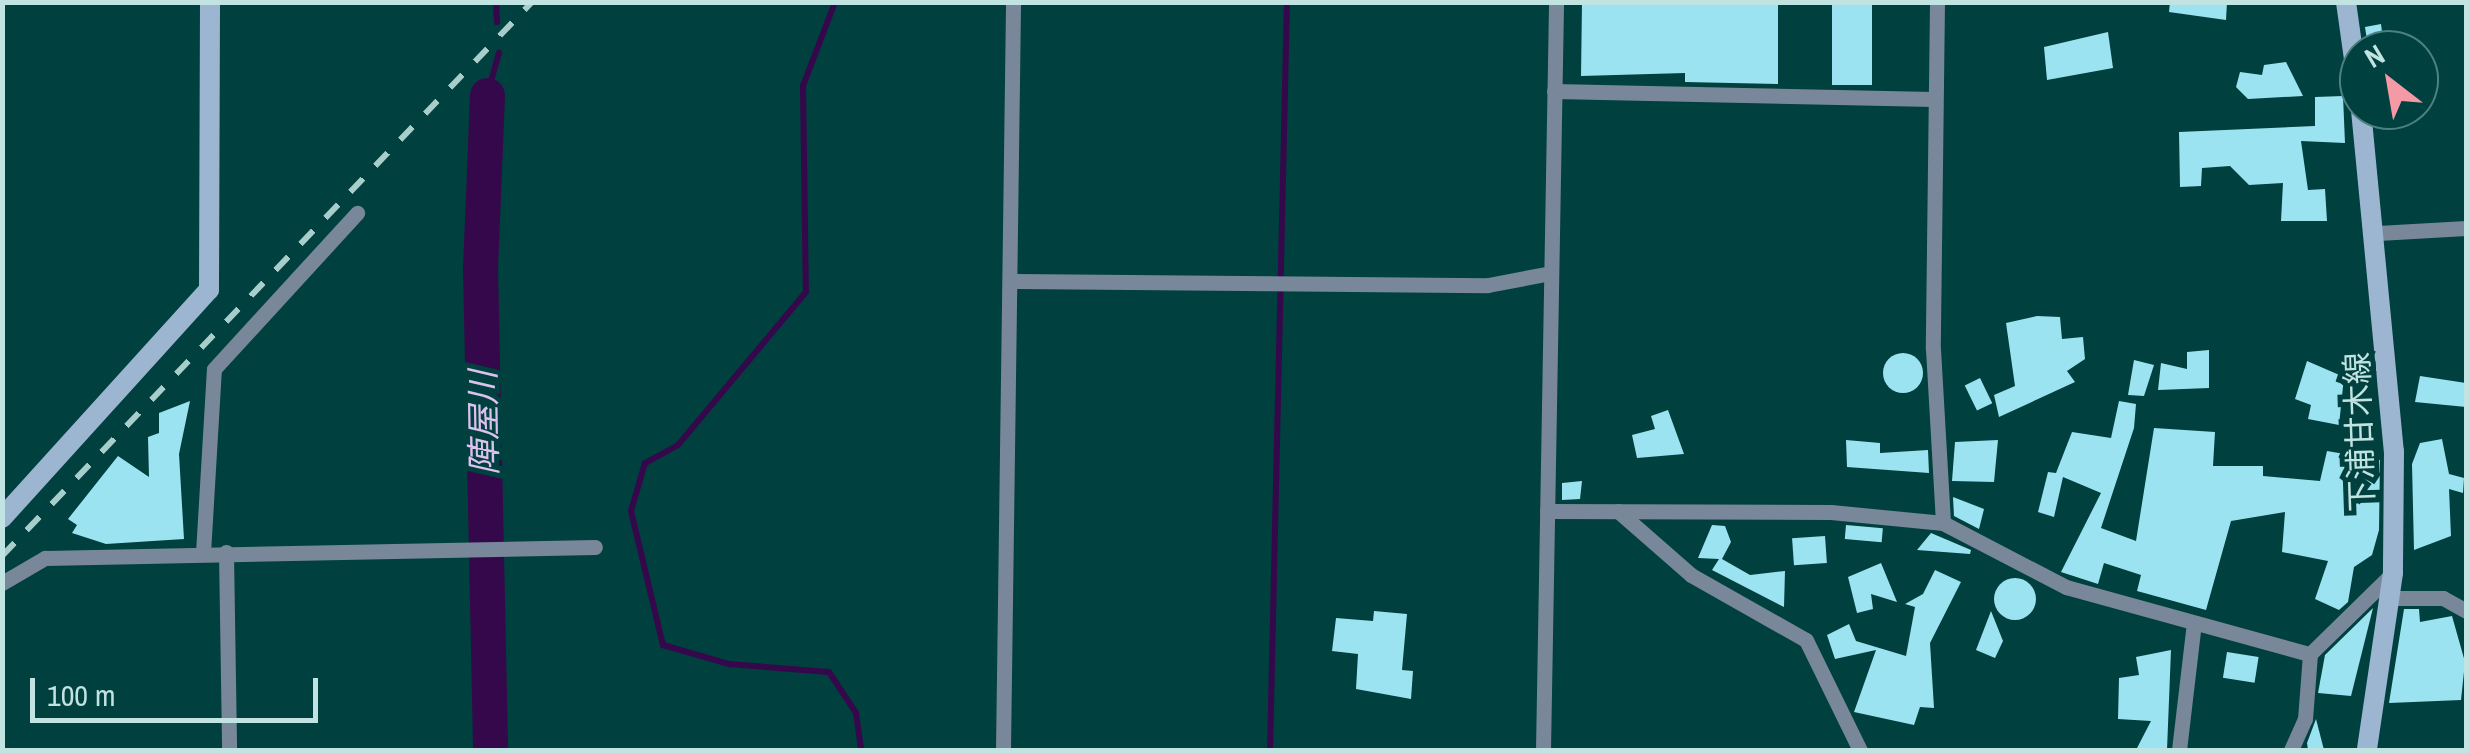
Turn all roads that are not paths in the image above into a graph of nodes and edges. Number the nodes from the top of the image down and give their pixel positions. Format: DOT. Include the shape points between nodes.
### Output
graph roads {
  1 [pos="210,2"];
  2 [pos="1013,2"];
  3 [pos="1556,2"];
  4 [pos="1937,2"];
  5 [pos="2346,2"];
  6 [pos="2350,30"];
  7 [pos="1554,91"];
  8 [pos="1933,99"];
  9 [pos="2364,130"];
  10 [pos="357,212"];
  11 [pos="2466,228"];
  12 [pos="2378,234"];
  13 [pos="1550,273"];
  14 [pos="1010,281"];
  15 [pos="1546,511"];
  16 [pos="1618,511"];
  17 [pos="2,518"];
  18 [pos="1943,523"];
  19 [pos="595,547"];
  20 [pos="226,552"];
  21 [pos="202,553"];
  22 [pos="2393,573"];
  23 [pos="2,583"];
  24 [pos="2389,598"];
  25 [pos="2466,611"];
  26 [pos="2194,623"];
  27 [pos="2310,654"];
  28 [pos="229,750"];
  29 [pos="1002,750"];
  30 [pos="1543,750"];
  31 [pos="1860,750"];
  32 [pos="2179,750"];
  33 [pos="2291,750"];
  34 [pos="2367,750"];
  1 -- 17 [label="main road" via="209,290"];
  2 -- 14 [label="street"];
  3 -- 7 [label="street"];
  4 -- 8 [label="street"];
  5 -- 6 [label="main road"];
  7 -- 8 [label="street"];
  7 -- 13 [label="street"];
  8 -- 18 [label="street"];
  9 -- 12 [label="main road, 下浦甘木線"];
  10 -- 21 [label="street" via="214,369"];
  11 -- 12 [label="street"];
  12 -- 22 [label="main road, 下浦甘木線"];
  13 -- 14 [label="street" via="1488,285"];
  13 -- 15 [label="street"];
  14 -- 29 [label="street"];
  15 -- 16 [label="street"];
  15 -- 30 [label="street"];
  16 -- 18 [label="street"];
  16 -- 31 [label="street" via="1691,575 1806,640"];
  18 -- 26 [label="street" via="2066,587"];
  19 -- 20 [label="street"];
  20 -- 21 [label="street"];
  20 -- 28 [label="street"];
  21 -- 23 [label="street" via="45,558"];
  22 -- 24 [label="main road, 下浦甘木線"];
  22 -- 27 [label="street"];
  24 -- 25 [label="street" via="2443,598"];
  24 -- 34 [label="main road, 下浦甘木線"];
  26 -- 27 [label="street"];
  26 -- 32 [label="street"];
  27 -- 33 [label="street" via="2305,719"];
}
